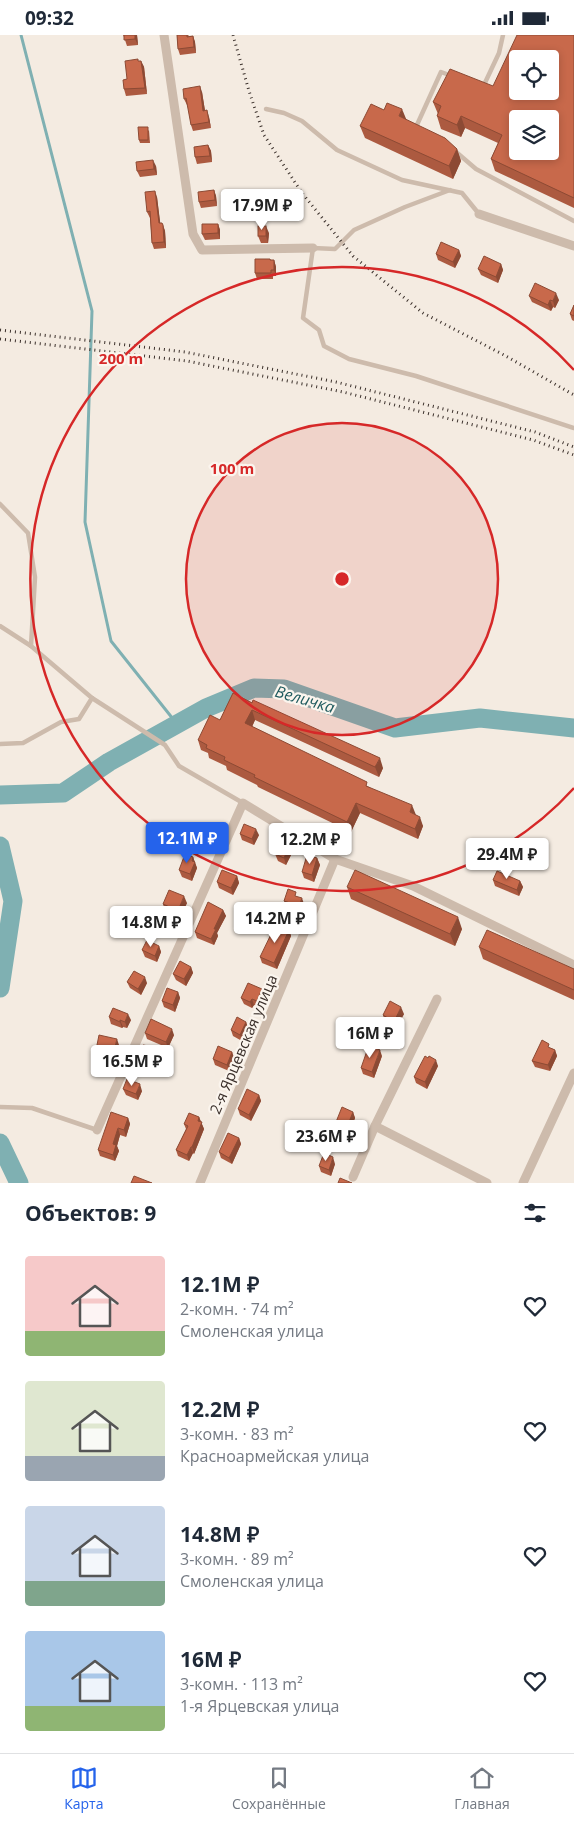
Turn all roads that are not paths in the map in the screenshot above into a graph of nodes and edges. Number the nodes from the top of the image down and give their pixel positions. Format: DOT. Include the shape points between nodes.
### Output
graph roads {
  1 [pos="164,35"];
  2 [pos="503,35"];
  3 [pos="458,78"];
  4 [pos="474,84"];
  5 [pos="266,109"];
  6 [pos="423,131"];
  7 [pos="452,147"];
  8 [pos="450,191"];
  9 [pos="479,214"];
  10 [pos="574,221"];
  11 [pos="574,246"];
  12 [pos="313,248"];
  13 [pos="574,428"];
  14 [pos="0,504"];
  15 [pos="0,626"];
  16 [pos="31,646"];
  17 [pos="92,698"];
  18 [pos="0,745"];
  19 [pos="243,803"];
  20 [pos="336,859"];
  21 [pos="574,965"];
  22 [pos="437,999"];
  23 [pos="574,1073"];
  24 [pos="0,1107"];
  25 [pos="375,1126"];
  26 [pos="97,1130"];
  27 [pos="353,1177"];
  28 [pos="200,1183"];
  29 [pos="487,1183"];
  30 [pos="523,1183"];
  1 -- 12 [label="street" via="193,234 202,250"];
  2 -- 4 [label="lane" via="499,53 483,87"];
  3 -- 6 [label="lane" via="442,72 416,127"];
  5 -- 8 [label="lane" via="302,121 337,150 402,180"];
  7 -- 10 [label="lane" via="476,169"];
  8 -- 9 [label="lane" via="462,193"];
  8 -- 12 [label="lane" via="354,230 335,249"];
  9 -- 11 [label="street"];
  12 -- 13 [label="lane" via="303,318 319,329 324,345 349,359"];
  14 -- 16 [label="lane" via="28,533 35,577"];
  15 -- 16 [label="lane"];
  16 -- 17 [label="lane"];
  17 -- 18 [label="lane" via="79,719 61,722 23,743"];
  17 -- 19 [label="lane" via="165,745 179,766"];
  19 -- 20 [label="street"];
  19 -- 26 [label="street"];
  20 -- 21 [label="street" via="413,886"];
  20 -- 28 [label="street, 2-я Ярцевская улица"];
  22 -- 25 [label="street"];
  23 -- 30 [label="street"];
  24 -- 26 [label="lane" via="32,1108"];
  25 -- 27 [label="street"];
  25 -- 29 [label="street"];
}
